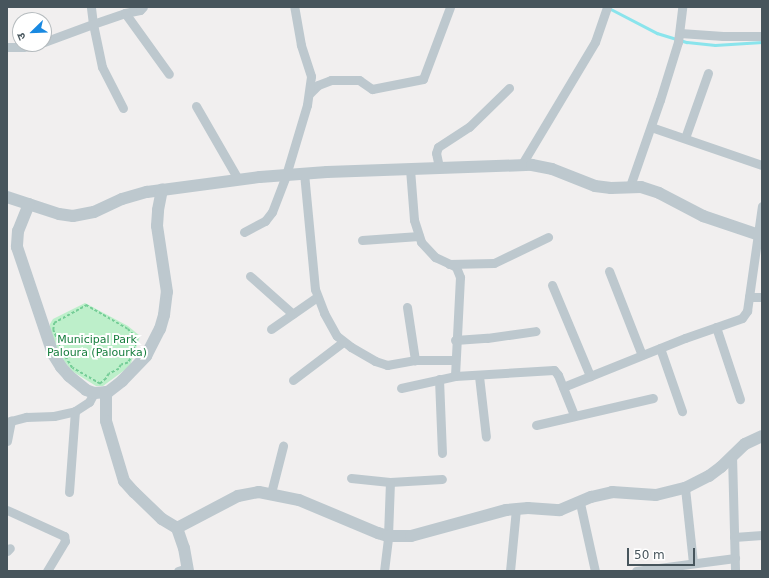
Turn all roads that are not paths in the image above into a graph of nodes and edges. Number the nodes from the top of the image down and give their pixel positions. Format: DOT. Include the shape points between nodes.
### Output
graph roads {
  1 [pos="91,7"];
  2 [pos="143,7"];
  3 [pos="294,7"];
  4 [pos="450,7"];
  5 [pos="682,7"];
  6 [pos="606,9"];
  7 [pos="126,13"];
  8 [pos="93,24"];
  9 [pos="762,36"];
  10 [pos="679,37"];
  11 [pos="52,39"];
  12 [pos="708,73"];
  13 [pos="169,74"];
  14 [pos="509,88"];
  15 [pos="310,93"];
  16 [pos="196,106"];
  17 [pos="124,108"];
  18 [pos="651,128"];
  19 [pos="685,138"];
  20 [pos="522,164"];
  21 [pos="762,165"];
  22 [pos="438,168"];
  23 [pos="410,169"];
  24 [pos="304,173"];
  25 [pos="286,175"];
  26 [pos="238,179"];
  27 [pos="630,186"];
  28 [pos="162,189"];
  29 [pos="7,198"];
  30 [pos="29,204"];
  31 [pos="762,206"];
  32 [pos="244,232"];
  33 [pos="760,235"];
  34 [pos="418,236"];
  35 [pos="548,237"];
  36 [pos="362,240"];
  37 [pos="448,264"];
  38 [pos="609,271"];
  39 [pos="250,276"];
  40 [pos="552,285"];
  41 [pos="317,297"];
  42 [pos="749,297"];
  43 [pos="762,297"];
  44 [pos="407,307"];
  45 [pos="293,314"];
  46 [pos="716,327"];
  47 [pos="271,330"];
  48 [pos="536,331"];
  49 [pos="456,340"];
  50 [pos="343,342"];
  51 [pos="660,348"];
  52 [pos="642,355"];
  53 [pos="415,360"];
  54 [pos="455,360"];
  55 [pos="455,376"];
  56 [pos="479,376"];
  57 [pos="590,376"];
  58 [pos="439,379"];
  59 [pos="293,380"];
  60 [pos="563,387"];
  61 [pos="401,388"];
  62 [pos="100,392"];
  63 [pos="652,398"];
  64 [pos="740,399"];
  65 [pos="75,411"];
  66 [pos="682,411"];
  67 [pos="574,415"];
  68 [pos="9,421"];
  69 [pos="536,424"];
  70 [pos="762,436"];
  71 [pos="486,437"];
  72 [pos="7,440"];
  73 [pos="283,446"];
  74 [pos="442,453"];
  75 [pos="732,455"];
  76 [pos="351,478"];
  77 [pos="442,479"];
  78 [pos="390,482"];
  79 [pos="685,488"];
  80 [pos="69,492"];
  81 [pos="271,493"];
  82 [pos="580,503"];
  83 [pos="516,509"];
  84 [pos="7,510"];
  85 [pos="177,528"];
  86 [pos="762,535"];
  87 [pos="388,536"];
  88 [pos="734,537"];
  89 [pos="735,558"];
  90 [pos="693,563"];
  91 [pos="184,570"];
  92 [pos="47,571"];
  93 [pos="384,571"];
  94 [pos="510,571"];
  95 [pos="595,571"];
  96 [pos="636,571"];
  97 [pos="735,571"];
  1 -- 8 [label="street"];
  2 -- 7 [label="street"];
  3 -- 15 [label="street" via="301,45 311,76"];
  4 -- 15 [label="street" via="423,79 372,89 359,80 331,80 318,85"];
  5 -- 10 [label="street"];
  6 -- 20 [label="street" via="595,42"];
  7 -- 8 [label="street"];
  7 -- 13 [label="street"];
  8 -- 11 [label="street"];
  8 -- 17 [label="street" via="102,67"];
  9 -- 10 [label="street"];
  10 -- 18 [label="street"];
  12 -- 19 [label="street"];
  14 -- 22 [label="street" via="469,127 438,147"];
  15 -- 25 [label="street"];
  16 -- 26 [label="street"];
  18 -- 19 [label="street"];
  18 -- 27 [label="street"];
  19 -- 21 [label="street"];
  20 -- 22 [label="street"];
  20 -- 27 [label="street" via="552,170 595,186"];
  22 -- 23 [label="street"];
  23 -- 24 [label="street"];
  23 -- 34 [label="street" via="414,220"];
  24 -- 25 [label="street"];
  24 -- 41 [label="street"];
  25 -- 26 [label="street"];
  25 -- 32 [label="street" via="268,218"];
  26 -- 28 [label="street"];
  27 -- 33 [label="street" via="649,189 703,216"];
  28 -- 30 [label="street" via="135,195 82,215 59,214"];
  28 -- 62 [label="street" via="157,226 167,304 160,329 146,356 122,380"];
  29 -- 30 [label="street"];
  30 -- 62 [label="street" via="16,241 46,336 61,367 78,384"];
  31 -- 33 [label="street"];
  33 -- 42 [label="street"];
  34 -- 36 [label="street"];
  34 -- 37 [label="street" via="427,250"];
  35 -- 37 [label="street" via="494,263"];
  37 -- 49 [label="street" via="456,267 460,281"];
  38 -- 52 [label="street"];
  39 -- 45 [label="street"];
  40 -- 57 [label="street"];
  41 -- 45 [label="street"];
  41 -- 50 [label="street" via="332,329"];
  42 -- 43 [label="street"];
  42 -- 46 [label="street" via="747,311 742,318"];
  44 -- 53 [label="street"];
  45 -- 47 [label="street"];
  46 -- 51 [label="street"];
  46 -- 64 [label="street"];
  48 -- 49 [label="street"];
  49 -- 54 [label="street"];
  50 -- 53 [label="street" via="375,361 387,365"];
  50 -- 59 [label="street"];
  51 -- 52 [label="street"];
  51 -- 66 [label="street"];
  52 -- 57 [label="street"];
  53 -- 54 [label="street"];
  54 -- 55 [label="street"];
  55 -- 56 [label="street"];
  55 -- 58 [label="street"];
  56 -- 60 [label="street" via="554,370"];
  56 -- 71 [label="street"];
  57 -- 60 [label="street"];
  58 -- 61 [label="street"];
  58 -- 74 [label="street"];
  60 -- 67 [label="street"];
  62 -- 65 [label="street"];
  62 -- 85 [label="street" via="124,481 162,519"];
  63 -- 67 [label="street"];
  65 -- 68 [label="street"];
  65 -- 80 [label="street"];
  67 -- 69 [label="street"];
  68 -- 72 [label="street"];
  70 -- 75 [label="street" via="745,444"];
  73 -- 81 [label="street"];
  75 -- 79 [label="street" via="721,467"];
  75 -- 88 [label="street"];
  76 -- 78 [label="street"];
  77 -- 78 [label="street"];
  78 -- 87 [label="street"];
  79 -- 82 [label="street" via="656,495 612,492 591,497"];
  79 -- 90 [label="street"];
  81 -- 85 [label="street" via="251,492 238,496"];
  81 -- 87 [label="street" via="310,504"];
  82 -- 83 [label="street" via="560,510"];
  82 -- 95 [label="street"];
  83 -- 87 [label="street" via="479,516 422,534"];
  83 -- 94 [label="street"];
  84 -- 92 [label="street" via="64,536 65,541"];
  85 -- 91 [label="street" via="184,548"];
  86 -- 88 [label="street"];
  87 -- 93 [label="street"];
  88 -- 89 [label="street"];
  89 -- 90 [label="street"];
  89 -- 97 [label="street"];
  90 -- 96 [label="street"];
}
